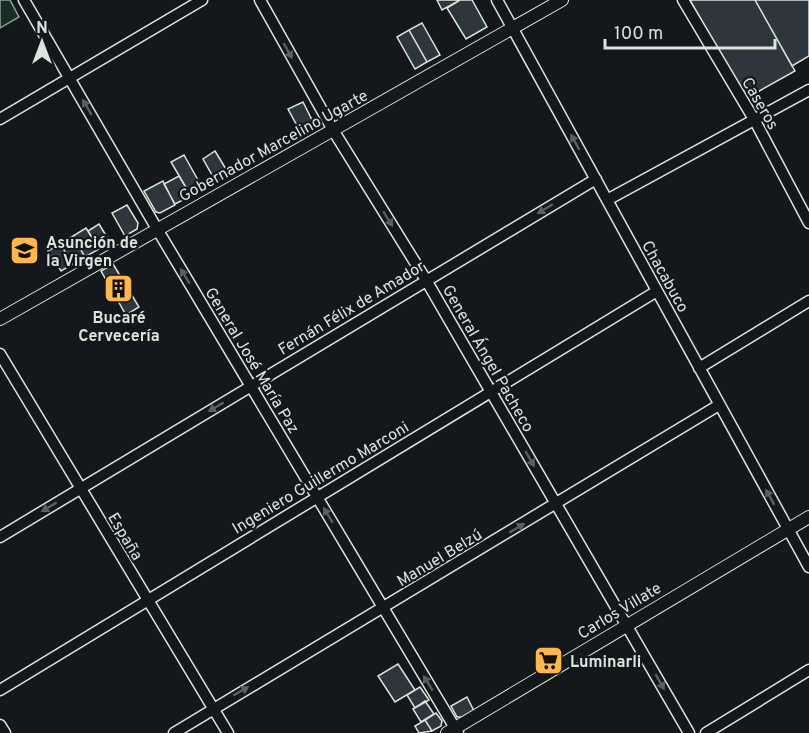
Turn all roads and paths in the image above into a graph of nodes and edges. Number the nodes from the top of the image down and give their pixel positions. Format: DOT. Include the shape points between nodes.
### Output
graph roads {
  1 [pos="24,0"];
  2 [pos="202,0"];
  3 [pos="260,0"];
  4 [pos="497,0"];
  5 [pos="562,0"];
  6 [pos="683,0"];
  7 [pos="513,28"];
  8 [pos="69,77"];
  9 [pos="809,90"];
  10 [pos="0,120"];
  11 [pos="754,121"];
  12 [pos="333,130"];
  13 [pos="596,179"];
  14 [pos="607,200"];
  15 [pos="809,223"];
  16 [pos="157,229"];
  17 [pos="426,280"];
  18 [pos="657,291"];
  19 [pos="809,301"];
  20 [pos="0,319"];
  21 [pos="0,354"];
  22 [pos="699,368"];
  23 [pos="251,386"];
  24 [pos="490,390"];
  25 [pos="719,405"];
  26 [pos="80,488"];
  27 [pos="317,497"];
  28 [pos="556,504"];
  29 [pos="809,517"];
  30 [pos="788,530"];
  31 [pos="0,537"];
  32 [pos="809,567"];
  33 [pos="147,600"];
  34 [pos="383,609"];
  35 [pos="626,625"];
  36 [pos="809,670"];
  37 [pos="0,690"];
  38 [pos="213,708"];
  39 [pos="0,726"];
  40 [pos="454,731"];
  41 [pos="5,733"];
  42 [pos="174,733"];
  43 [pos="228,733"];
  44 [pos="689,733"];
  45 [pos="706,733"];
  1 -- 8 [label="street, General José María Paz"];
  2 -- 8 [label="street"];
  3 -- 12 [label="street, General Ángel Pacheco, one-way"];
  4 -- 7 [label="street, Chacabuco"];
  5 -- 7 [label="street, Gobernador Marcelino Ugarte"];
  6 -- 11 [label="street, Caseros"];
  7 -- 12 [label="street, Gobernador Marcelino Ugarte"];
  13 -- 7 [label="street, Chacabuco, one-way"];
  8 -- 10 [label="street"];
  16 -- 8 [label="street, General José María Paz, one-way"];
  9 -- 11 [label="street"];
  11 -- 14 [label="street"];
  11 -- 15 [label="street, Caseros"];
  12 -- 16 [label="street, Gobernador Marcelino Ugarte"];
  12 -- 17 [label="street, General Ángel Pacheco, one-way"];
  13 -- 14 [label="street, Chacabuco"];
  13 -- 17 [label="street, Fernán Félix de Amador, one-way"];
  14 -- 18 [label="street, Chacabuco"];
  16 -- 20 [label="street, Gobernador Marcelino Ugarte"];
  23 -- 16 [label="street, General José María Paz, one-way"];
  17 -- 23 [label="street, Fernán Félix de Amador"];
  17 -- 24 [label="street, General Ángel Pacheco"];
  18 -- 22 [label="street, Chacabuco"];
  18 -- 24 [label="street, Ingeniero Guillermo Marconi"];
  19 -- 22 [label="street"];
  21 -- 26 [label="street, España"];
  22 -- 25 [label="street, Chacabuco"];
  23 -- 26 [label="street, Fernán Félix de Amador, one-way"];
  23 -- 27 [label="street, General José María Paz"];
  24 -- 27 [label="street, Ingeniero Guillermo Marconi"];
  24 -- 28 [label="street, General Ángel Pacheco, one-way"];
  25 -- 28 [label="street, Manuel Belzú"];
  30 -- 25 [label="street, Chacabuco, one-way"];
  26 -- 31 [label="street, Fernán Félix de Amador, one-way"];
  26 -- 33 [label="street, España"];
  27 -- 33 [label="street, Ingeniero Guillermo Marconi"];
  34 -- 27 [label="street, General José María Paz, one-way"];
  34 -- 28 [label="street, Manuel Belzú, one-way"];
  28 -- 35 [label="street, General Ángel Pacheco"];
  29 -- 30 [label="street, Carlos Villate"];
  30 -- 32 [label="street, Chacabuco"];
  30 -- 35 [label="street, Carlos Villate"];
  33 -- 37 [label="street, Ingeniero Guillermo Marconi"];
  33 -- 38 [label="street, España"];
  38 -- 34 [label="street, Manuel Belzú, one-way"];
  40 -- 34 [label="street, General José María Paz, one-way"];
  35 -- 40 [label="street, Carlos Villate"];
  35 -- 44 [label="street, General Ángel Pacheco, one-way"];
  36 -- 45 [label="street"];
  38 -- 42 [label="street, Manuel Belzú"];
  38 -- 43 [label="street, España"];
  39 -- 41 [label="street"];
}
